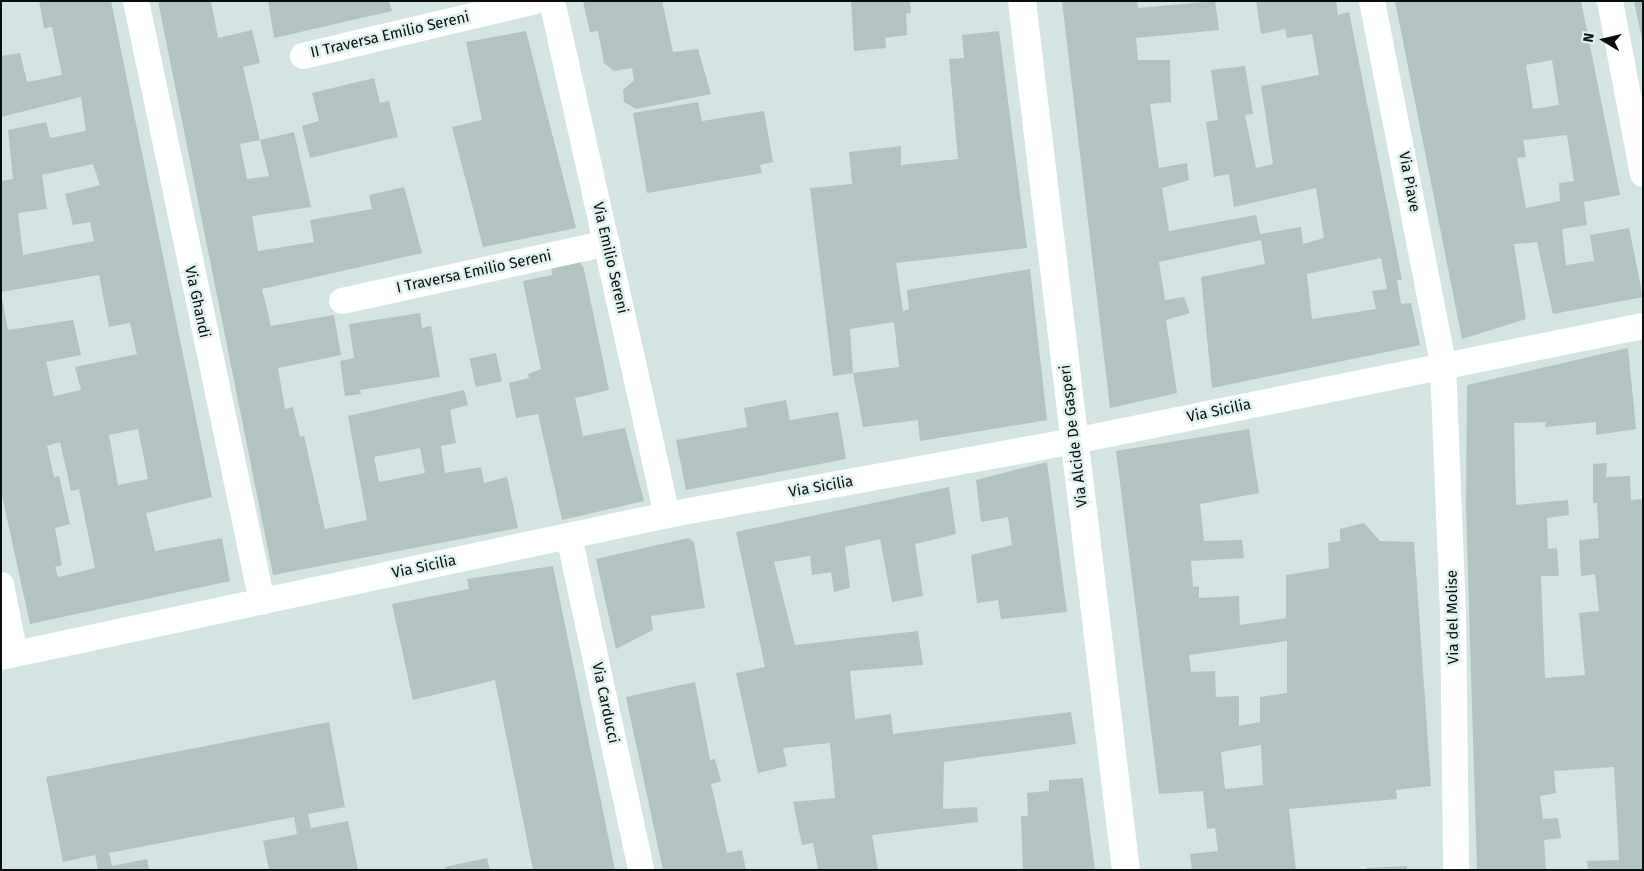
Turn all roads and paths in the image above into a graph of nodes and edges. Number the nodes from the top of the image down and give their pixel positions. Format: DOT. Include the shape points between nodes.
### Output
graph roads {
  1 [pos="136,1"];
  2 [pos="535,1"];
  3 [pos="552,1"];
  4 [pos="1022,1"];
  5 [pos="1372,1"];
  6 [pos="1610,1"];
  7 [pos="303,56"];
  8 [pos="1643,174"];
  9 [pos="607,243"];
  10 [pos="342,301"];
  11 [pos="1643,326"];
  12 [pos="1443,364"];
  13 [pos="1074,442"];
  14 [pos="667,516"];
  15 [pos="568,536"];
  16 [pos="1,585"];
  17 [pos="262,602"];
  18 [pos="8,656"];
  19 [pos="641,870"];
  20 [pos="1126,870"];
  21 [pos="1456,870"];
  1 -- 17 [label="street, Via Ghandi"];
  2 -- 7 [label="street, II Traversa Emilio Sereni"];
  3 -- 9 [label="street, Via Emilio Sereni"];
  4 -- 13 [label="street, Via Alcide De Gasperi"];
  5 -- 12 [label="street, Via Piave"];
  6 -- 8 [label="street"];
  9 -- 10 [label="street, I Traversa Emilio Sereni"];
  9 -- 14 [label="street, Via Emilio Sereni"];
  11 -- 12 [label="street, Via Sicilia"];
  12 -- 13 [label="street, Via Sicilia"];
  12 -- 21 [label="street, Via del Molise" via="1453,612"];
  13 -- 14 [label="street, Via Sicilia"];
  13 -- 20 [label="street, Via Alcide De Gasperi"];
  14 -- 15 [label="street, Via Sicilia"];
  15 -- 17 [label="street, Via Sicilia"];
  15 -- 19 [label="street, Via Carducci"];
  16 -- 18 [label="street"];
  17 -- 18 [label="street, Via Sicilia"];
}
